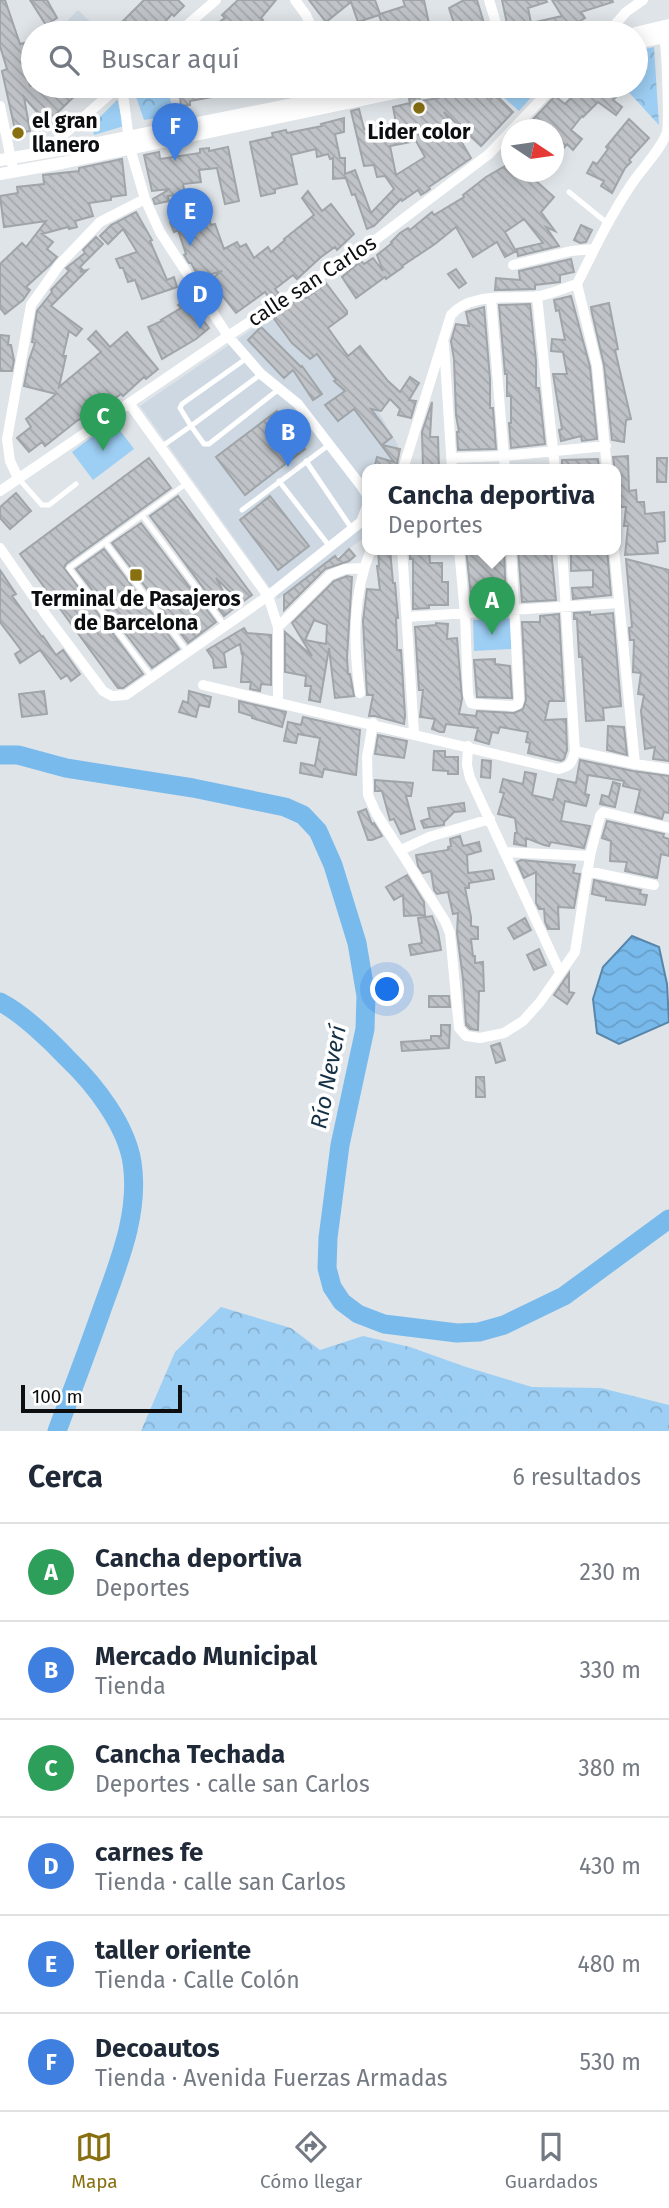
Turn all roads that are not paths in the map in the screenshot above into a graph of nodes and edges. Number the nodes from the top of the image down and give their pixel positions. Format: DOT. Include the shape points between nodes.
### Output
graph roads {
  1 [pos="216,0"];
  2 [pos="489,0"];
  3 [pos="643,0"];
  4 [pos="297,1"];
  5 [pos="192,21"];
  6 [pos="309,21"];
  7 [pos="495,21"];
  8 [pos="618,21"];
  9 [pos="666,31"];
  10 [pos="648,32"];
  11 [pos="648,38"];
  12 [pos="106,98"];
  13 [pos="122,98"];
  14 [pos="324,98"];
  15 [pos="543,98"];
  16 [pos="0,106"];
  17 [pos="522,119"];
  18 [pos="501,141"];
  19 [pos="130,142"];
  20 [pos="44,152"];
  21 [pos="6,166"];
  22 [pos="35,168"];
  23 [pos="569,192"];
  24 [pos="145,199"];
  25 [pos="607,223"];
  26 [pos="594,249"];
  27 [pos="513,265"];
  28 [pos="577,284"];
  29 [pos="537,296"];
  30 [pos="491,298"];
  31 [pos="228,336"];
  32 [pos="443,337"];
  33 [pos="247,358"];
  34 [pos="261,374"];
  35 [pos="279,389"];
  36 [pos="130,403"];
  37 [pos="191,426"];
  38 [pos="330,444"];
  39 [pos="606,446"];
  40 [pos="161,447"];
  41 [pos="553,452"];
  42 [pos="504,456"];
  43 [pos="306,461"];
  44 [pos="451,463"];
  45 [pos="405,464"];
  46 [pos="505,464"];
  47 [pos="554,464"];
  48 [pos="607,464"];
  49 [pos="18,478"];
  50 [pos="279,481"];
  51 [pos="187,483"];
  52 [pos="76,484"];
  53 [pos="362,489"];
  54 [pos="0,491"];
  55 [pos="242,510"];
  56 [pos="142,515"];
  57 [pos="362,519"];
  58 [pos="352,529"];
  59 [pos="104,542"];
  60 [pos="330,547"];
  61 [pos="0,548"];
  62 [pos="368,555"];
  63 [pos="402,555"];
  64 [pos="460,555"];
  65 [pos="511,555"];
  66 [pos="563,555"];
  67 [pos="614,555"];
  68 [pos="363,568"];
  69 [pos="268,596"];
  70 [pos="618,603"];
  71 [pos="567,606"];
  72 [pos="516,610"];
  73 [pos="465,614"];
  74 [pos="407,617"];
  75 [pos="225,626"];
  76 [pos="278,627"];
  77 [pos="187,652"];
  78 [pos="152,677"];
  79 [pos="203,685"];
  80 [pos="360,693"];
  81 [pos="278,701"];
  82 [pos="373,723"];
  83 [pos="414,733"];
  84 [pos="468,747"];
  85 [pos="576,751"];
  86 [pos="635,764"];
  87 [pos="669,769"];
  88 [pos="490,819"];
  89 [pos="669,828"];
  90 [pos="401,850"];
  91 [pos="505,852"];
  92 [pos="590,856"];
  93 [pos="587,871"];
  94 [pos="654,885"];
  95 [pos="560,972"];
  1 -- 5 [label="street"];
  2 -- 7 [label="street"];
  3 -- 8 [label="street"];
  4 -- 6 [label="street"];
  9 -- 10 [label="street"];
  9 -- 11 [label="street"];
  9 -- 25 [label="street" via="667,132"];
  12 -- 20 [label="street"];
  13 -- 19 [label="street"];
  14 -- 19 [label="street"];
  15 -- 17 [label="street, calle san Carlos"];
  16 -- 21 [label="street"];
  18 -- 31 [label="street, calle san Carlos" via="378,238"];
  19 -- 20 [label="street"];
  19 -- 22 [label="street"];
  19 -- 24 [label="street"];
  20 -- 21 [label="street"];
  20 -- 22 [label="street"];
  21 -- 22 [label="street"];
  23 -- 25 [label="lane"];
  24 -- 31 [label="street" via="160,232"];
  24 -- 49 [label="street" via="100,222 60,264 31,305 7,439"];
  25 -- 26 [label="street"];
  26 -- 27 [label="street"];
  26 -- 28 [label="street"];
  28 -- 29 [label="street"];
  28 -- 39 [label="street" via="597,366"];
  29 -- 30 [label="street"];
  29 -- 41 [label="street"];
  30 -- 32 [label="street" via="456,309"];
  30 -- 42 [label="street"];
  31 -- 33 [label="street"];
  31 -- 36 [label="street, calle san Carlos"];
  32 -- 44 [label="street"];
  32 -- 45 [label="street"];
  33 -- 34 [label="street"];
  33 -- 37 [label="lane" via="180,406"];
  34 -- 35 [label="street"];
  34 -- 37 [label="lane"];
  35 -- 37 [label="lane" via="209,444 204,444"];
  35 -- 38 [label="street" via="298,404"];
  36 -- 40 [label="street"];
  36 -- 49 [label="street, calle san Carlos"];
  37 -- 40 [label="lane"];
  38 -- 43 [label="lane"];
  38 -- 53 [label="street"];
  39 -- 41 [label="street"];
  39 -- 48 [label="street"];
  40 -- 51 [label="street"];
  41 -- 42 [label="street"];
  41 -- 47 [label="street"];
  42 -- 44 [label="street"];
  42 -- 46 [label="street"];
  43 -- 50 [label="lane"];
  43 -- 58 [label="lane"];
  49 -- 52 [label="lane" via="42,505 49,505"];
  49 -- 54 [label="street, calle san Carlos"];
  50 -- 55 [label="lane"];
  50 -- 60 [label="lane"];
  51 -- 56 [label="lane"];
  51 -- 69 [label="street"];
  56 -- 59 [label="lane"];
  56 -- 75 [label="lane"];
  57 -- 58 [label="street"];
  58 -- 60 [label="street"];
  59 -- 77 [label="lane"];
  59 -- 78 [label="lane" via="69,568"];
  60 -- 69 [label="street"];
  61 -- 78 [label="street" via="103,691 126,695"];
  62 -- 68 [label="street"];
  63 -- 74 [label="street"];
  64 -- 73 [label="street"];
  65 -- 72 [label="street"];
  66 -- 71 [label="street"];
  67 -- 70 [label="street"];
  68 -- 76 [label="street" via="330,575"];
  68 -- 80 [label="street" via="354,650"];
  69 -- 75 [label="street"];
  69 -- 76 [label="street"];
  70 -- 71 [label="street"];
  70 -- 86 [label="street"];
  71 -- 72 [label="street"];
  71 -- 85 [label="street"];
  72 -- 73 [label="street"];
  72 -- 73 [label="street" via="519,699 514,706 476,704 469,699"];
  73 -- 74 [label="street"];
  74 -- 83 [label="street"];
  75 -- 77 [label="street"];
  76 -- 81 [label="street"];
  77 -- 78 [label="street"];
  79 -- 81 [label="street"];
  81 -- 82 [label="street"];
  82 -- 83 [label="street"];
  82 -- 90 [label="street" via="367,757 368,795"];
  83 -- 84 [label="street"];
  84 -- 85 [label="street" via="558,769 567,768"];
  84 -- 88 [label="street" via="470,778"];
  85 -- 86 [label="street"];
  86 -- 87 [label="street"];
  88 -- 90 [label="street"];
  88 -- 91 [label="street"];
  89 -- 92 [label="street" via="603,812"];
  90 -- 95 [label="street" via="450,933 459,1027 466,1036 504,1033 523,1021"];
  91 -- 92 [label="street"];
  91 -- 95 [label="street"];
  92 -- 93 [label="street"];
  93 -- 94 [label="street"];
  93 -- 95 [label="street" via="575,952"];
}
